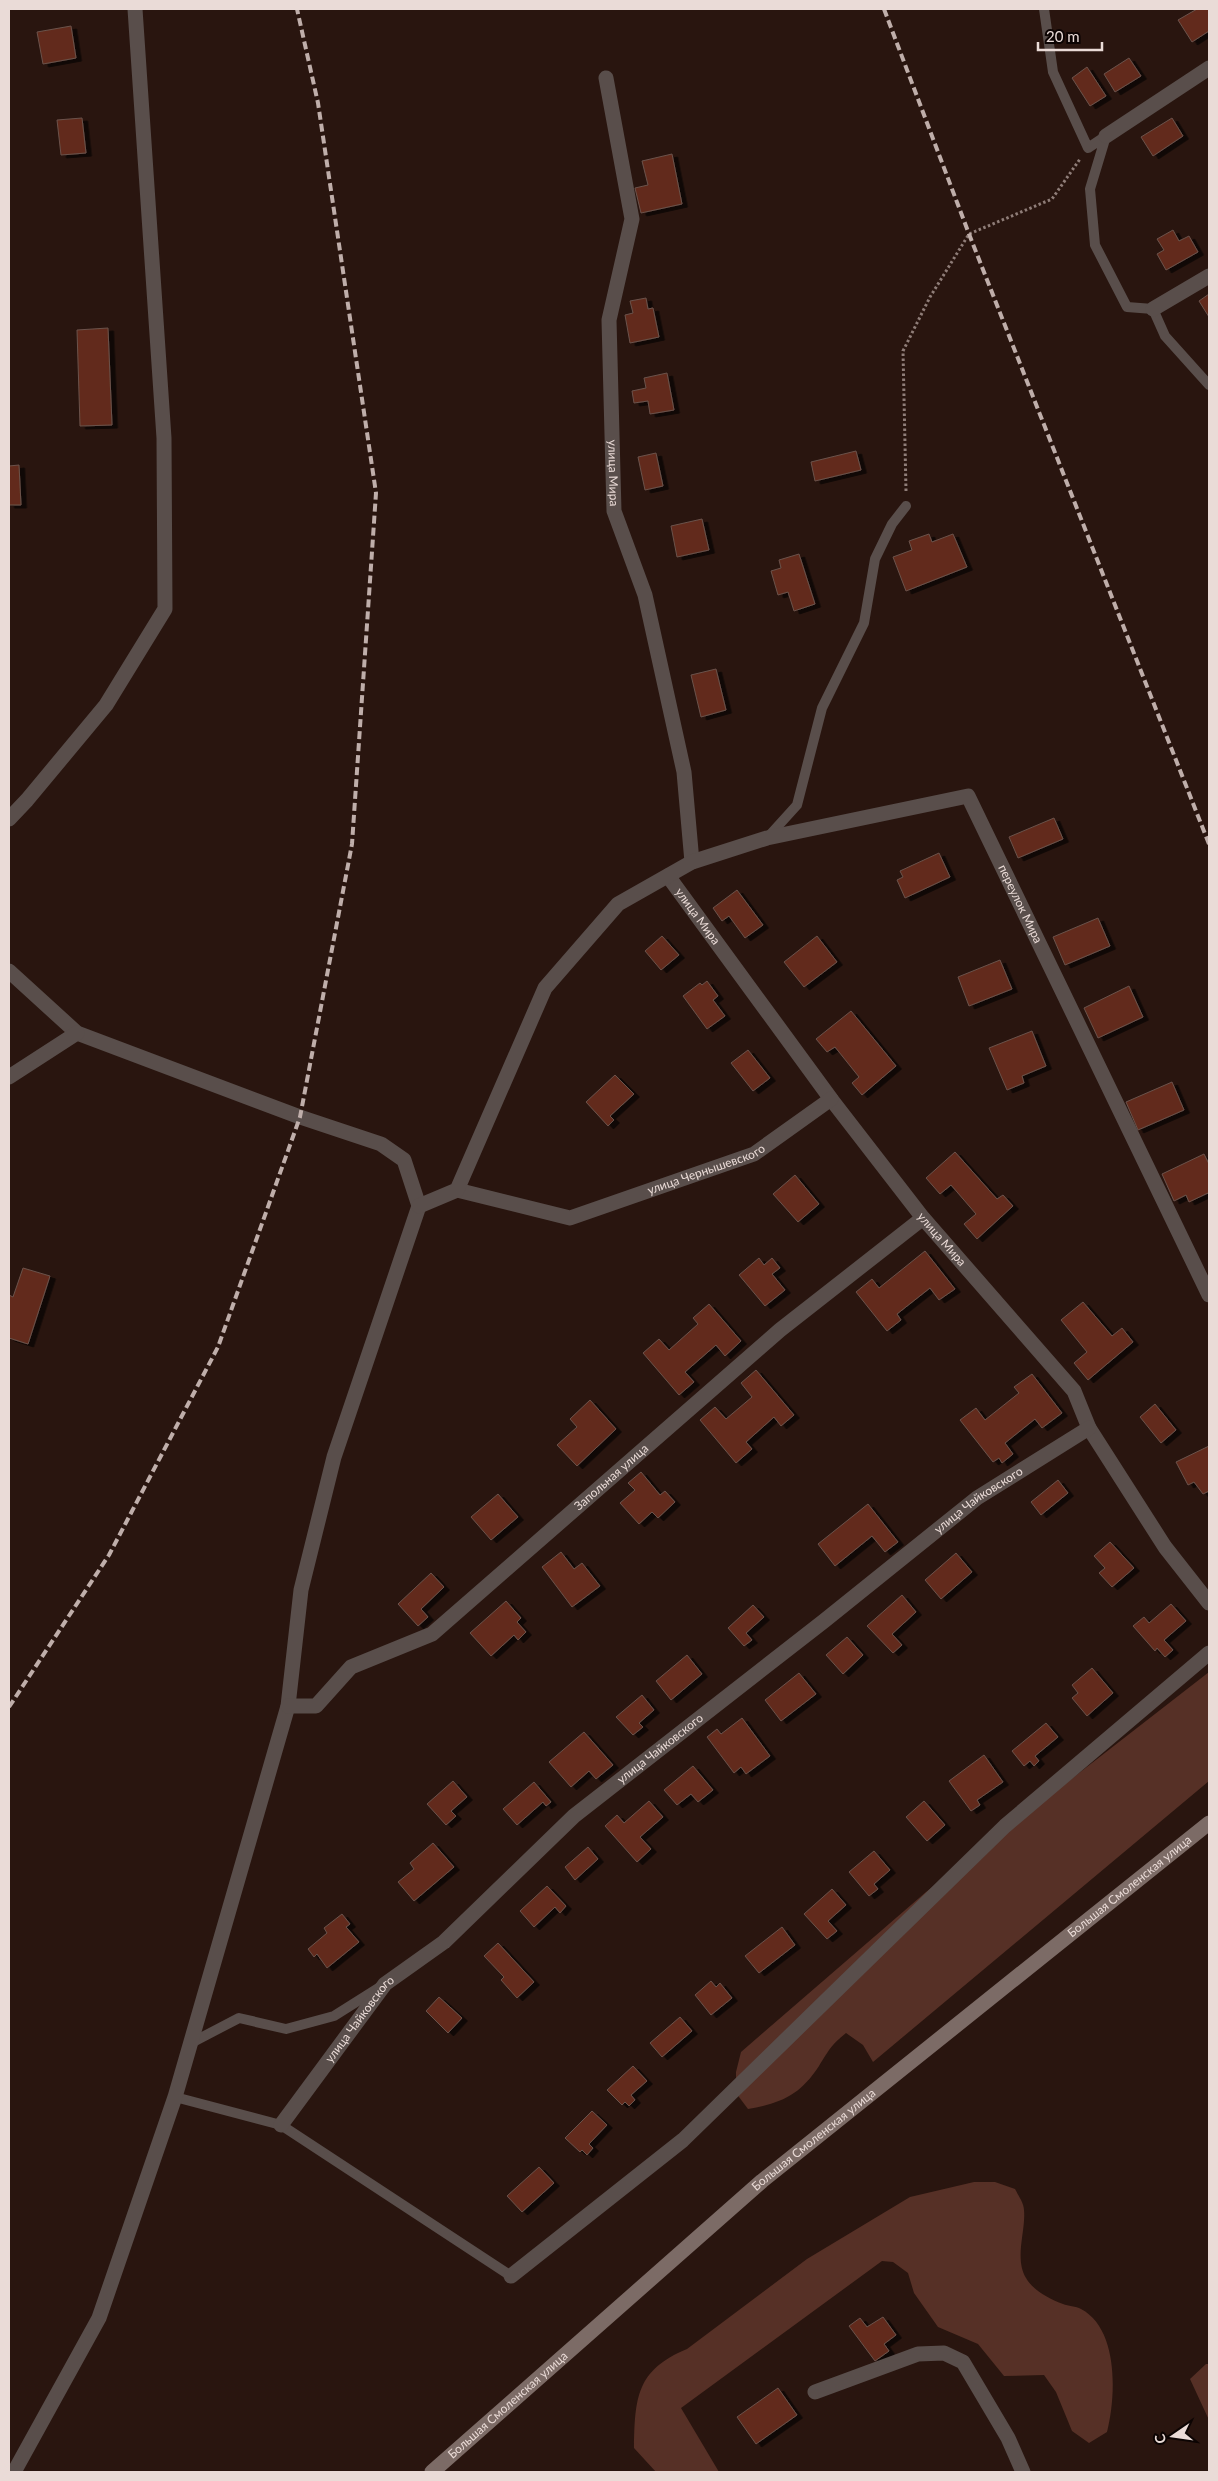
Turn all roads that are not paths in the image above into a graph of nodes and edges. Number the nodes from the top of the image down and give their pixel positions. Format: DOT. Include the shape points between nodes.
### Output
graph roads {
  1 [pos="135,9"];
  2 [pos="1044,9"];
  3 [pos="1209,68"];
  4 [pos="606,78"];
  5 [pos="1106,136"];
  6 [pos="1209,276"];
  7 [pos="1154,309"];
  8 [pos="1209,385"];
  9 [pos="906,506"];
  10 [pos="9,819"];
  11 [pos="767,838"];
  12 [pos="692,862"];
  13 [pos="668,876"];
  14 [pos="9,971"];
  15 [pos="77,1033"];
  16 [pos="9,1077"];
  17 [pos="831,1098"];
  18 [pos="458,1190"];
  19 [pos="419,1206"];
  20 [pos="923,1218"];
  21 [pos="1209,1295"];
  22 [pos="1089,1428"];
  23 [pos="1209,1603"];
  24 [pos="1209,1653"];
  25 [pos="288,1706"];
  26 [pos="1209,1823"];
  27 [pos="385,1984"];
  28 [pos="191,2043"];
  29 [pos="175,2097"];
  30 [pos="281,2125"];
  31 [pos="511,2276"];
  32 [pos="815,2392"];
  33 [pos="14,2472"];
  34 [pos="432,2472"];
  35 [pos="1023,2472"];
  1 -- 10 [label="street" via="164,438 165,609 106,705"];
  2 -- 5 [label="lane" via="1053,72 1088,148"];
  3 -- 5 [label="street"];
  4 -- 12 [label="street, улица Мира" via="632,219 609,320 614,512 645,595 684,772"];
  5 -- 7 [label="lane" via="1090,189 1096,245 1128,307"];
  6 -- 7 [label="street"];
  7 -- 8 [label="lane" via="1165,336"];
  9 -- 11 [label="lane" via="892,524 875,559 864,623 822,708 798,805"];
  11 -- 12 [label="street, переулок Мира"];
  11 -- 21 [label="street, переулок Мира" via="968,796"];
  12 -- 13 [label="street, переулок Мира"];
  13 -- 17 [label="street, улица Мира"];
  13 -- 18 [label="street, переулок Мира" via="618,904 545,988"];
  14 -- 15 [label="street"];
  15 -- 16 [label="street"];
  15 -- 19 [label="street" via="381,1144 404,1160"];
  17 -- 18 [label="street, улица Чернышевского" via="754,1154 570,1218"];
  17 -- 20 [label="street, улица Мира"];
  18 -- 19 [label="street"];
  19 -- 25 [label="street" via="334,1457 301,1590"];
  20 -- 22 [label="street, улица Мира" via="1074,1391"];
  20 -- 25 [label="street, Запольная улица" via="780,1330 432,1634 351,1667 316,1706"];
  22 -- 23 [label="street, улица Мира" via="1165,1547"];
  22 -- 27 [label="street, улица Чайковского" via="977,1498 574,1816 444,1942"];
  24 -- 31 [label="street" via="1005,1826 683,2140"];
  25 -- 28 [label="street"];
  26 -- 34 [label="main road, Большая Смоленская улица" via="762,2181"];
  27 -- 28 [label="lane" via="334,2016 286,2029 239,2018"];
  27 -- 30 [label="street, улица Чайковского"];
  28 -- 29 [label="street"];
  29 -- 30 [label="lane"];
  29 -- 33 [label="street" via="99,2318"];
  30 -- 31 [label="lane"];
  32 -- 35 [label="street" via="918,2354 944,2353 963,2362 1008,2438"];
}
